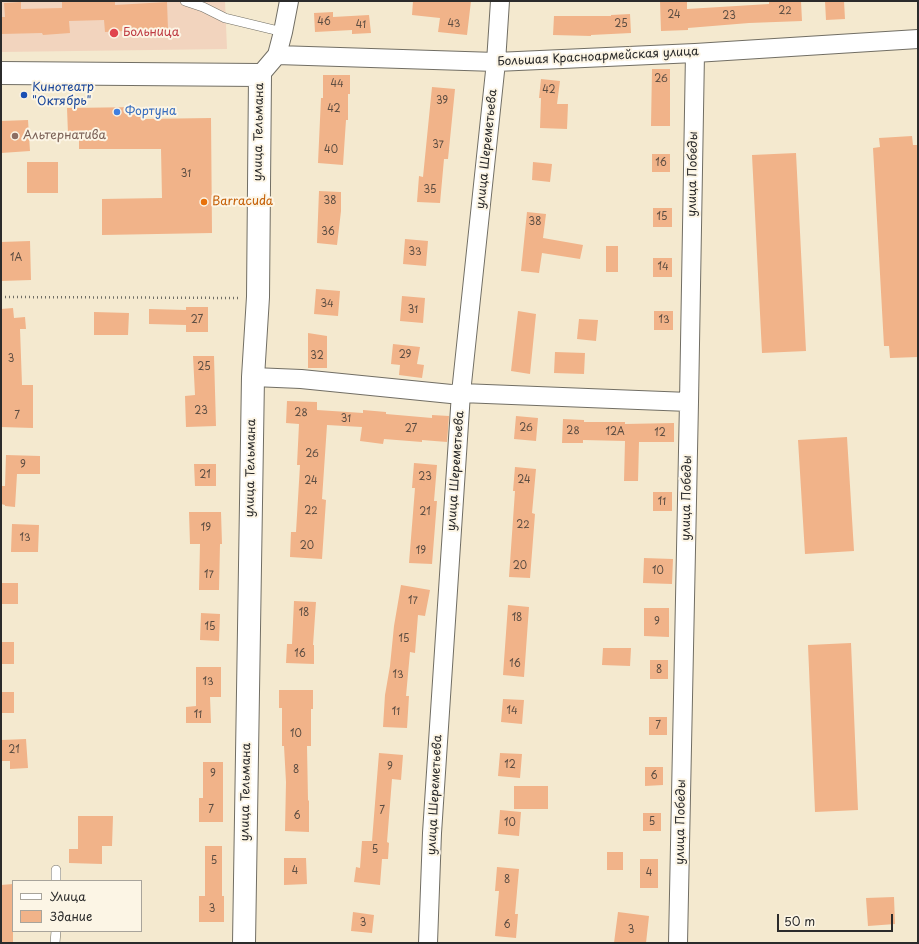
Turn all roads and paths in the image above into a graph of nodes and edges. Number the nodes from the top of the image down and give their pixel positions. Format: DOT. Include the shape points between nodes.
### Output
graph roads {
  1 [pos="185,1"];
  2 [pos="289,1"];
  3 [pos="500,1"];
  4 [pos="283,32"];
  5 [pos="918,39"];
  6 [pos="695,53"];
  7 [pos="277,55"];
  8 [pos="496,62"];
  9 [pos="1,73"];
  10 [pos="260,75"];
  11 [pos="1,297"];
  12 [pos="258,297"];
  13 [pos="253,377"];
  14 [pos="461,393"];
  15 [pos="689,402"];
  16 [pos="56,870"];
  17 [pos="56,880"];
  18 [pos="56,932"];
  19 [pos="55,943"];
  20 [pos="244,943"];
  21 [pos="428,943"];
  22 [pos="678,943"];
  1 -- 4 [label="lane" via="225,18"];
  2 -- 4 [label="street, улица Тельмана"];
  3 -- 8 [label="street, улица Шереметьева"];
  4 -- 7 [label="street, улица Тельмана"];
  5 -- 6 [label="street, Большая Красноармейская улица"];
  6 -- 8 [label="street, Большая Красноармейская улица"];
  6 -- 15 [label="street, улица Победы"];
  7 -- 8 [label="street, Большая Красноармейская улица"];
  7 -- 10 [label="street, улица Тельмана"];
  8 -- 14 [label="street, улица Шереметьева"];
  9 -- 10 [label="street"];
  10 -- 12 [label="street, улица Тельмана"];
  11 -- 12 [label="path"];
  12 -- 13 [label="street, улица Тельмана"];
  13 -- 14 [label="street"];
  13 -- 20 [label="street, улица Тельмана"];
  14 -- 15 [label="street"];
  14 -- 21 [label="street, улица Шереметьева" via="432,833"];
  15 -- 22 [label="street, улица Победы"];
  16 -- 17 [label="lane"];
  18 -- 19 [label="lane"];
}
